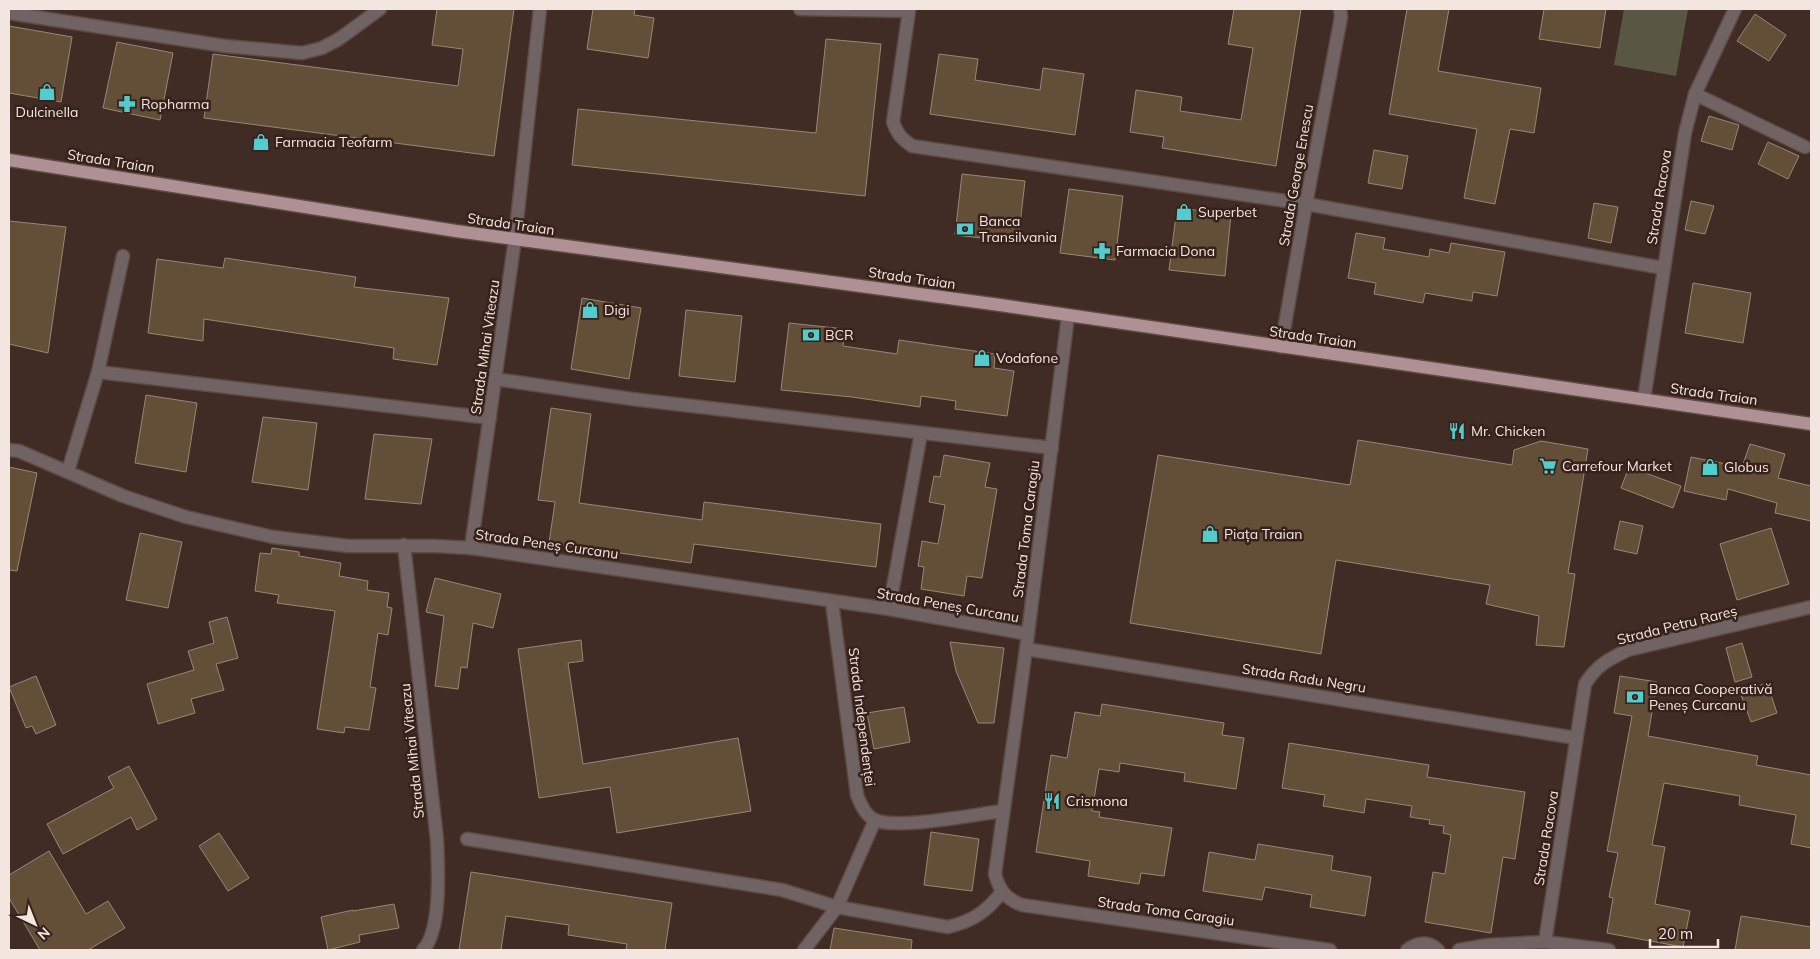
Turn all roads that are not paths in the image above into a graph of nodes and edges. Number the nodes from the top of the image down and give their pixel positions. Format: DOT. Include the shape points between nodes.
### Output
graph roads {
  1 [pos="380,9"];
  2 [pos="540,9"];
  3 [pos="800,9"];
  4 [pos="1340,9"];
  5 [pos="1735,9"];
  6 [pos="9,13"];
  7 [pos="1695,94"];
  8 [pos="1805,147"];
  9 [pos="9,160"];
  10 [pos="1306,204"];
  11 [pos="515,239"];
  12 [pos="122,256"];
  13 [pos="1664,268"];
  14 [pos="1068,316"];
  15 [pos="1280,347"];
  16 [pos="98,372"];
  17 [pos="495,379"];
  18 [pos="1644,399"];
  19 [pos="490,418"];
  20 [pos="1811,424"];
  21 [pos="921,433"];
  22 [pos="1052,448"];
  23 [pos="9,450"];
  24 [pos="68,471"];
  25 [pos="404,545"];
  26 [pos="471,548"];
  27 [pos="832,602"];
  28 [pos="1811,608"];
  29 [pos="889,609"];
  30 [pos="1028,634"];
  31 [pos="1026,649"];
  32 [pos="1576,738"];
  33 [pos="1003,811"];
  34 [pos="875,820"];
  35 [pos="467,839"];
  36 [pos="1002,892"];
  37 [pos="838,907"];
  38 [pos="1545,942"];
  39 [pos="423,950"];
  40 [pos="804,950"];
  41 [pos="1330,950"];
  42 [pos="1407,950"];
  43 [pos="1438,950"];
  44 [pos="1459,950"];
  45 [pos="1609,950"];
  1 -- 6 [label="street" via="339,39 302,54 225,46"];
  2 -- 11 [label="street, Strada Mihai Viteazu"];
  3 -- 10 [label="street" via="909,11 893,122 902,140 912,146"];
  4 -- 10 [label="street, Strada George Enescu"];
  5 -- 7 [label="street, Strada Racova"];
  7 -- 8 [label="street"];
  7 -- 13 [label="street, Strada Racova" via="1685,133"];
  9 -- 11 [label="main road, Strada Traian"];
  10 -- 13 [label="street"];
  10 -- 15 [label="street, Strada George Enescu"];
  11 -- 14 [label="main road, Strada Traian"];
  11 -- 17 [label="street, Strada Mihai Viteazu"];
  12 -- 16 [label="street"];
  13 -- 18 [label="street, Strada Racova"];
  14 -- 15 [label="main road, Strada Traian"];
  14 -- 22 [label="street, Strada Toma Caragiu"];
  15 -- 18 [label="main road, Strada Traian"];
  16 -- 19 [label="street"];
  16 -- 24 [label="street"];
  17 -- 19 [label="street, Strada Mihai Viteazu"];
  17 -- 21 [label="street" via="632,399"];
  18 -- 20 [label="main road, Strada Traian"];
  19 -- 26 [label="street, Strada Mihai Viteazu"];
  21 -- 22 [label="street"];
  21 -- 29 [label="street"];
  22 -- 30 [label="street, Strada Toma Caragiu"];
  23 -- 24 [label="street, Strada Peneș Curcanu"];
  24 -- 25 [label="street, Strada Peneș Curcanu" via="124,496 186,517 273,537 348,546"];
  25 -- 26 [label="street, Strada Peneș Curcanu"];
  25 -- 39 [label="street, Strada Mihai Viteazu" via="437,840 434,927 429,944"];
  26 -- 27 [label="street, Strada Peneș Curcanu"];
  27 -- 29 [label="street, Strada Peneș Curcanu"];
  27 -- 34 [label="street, Strada Independenței" via="857,795 864,811"];
  28 -- 32 [label="street, Strada Petru Rareș" via="1628,650 1606,661 1584,684"];
  29 -- 30 [label="street, Strada Peneș Curcanu"];
  30 -- 31 [label="street, Strada Toma Caragiu"];
  31 -- 32 [label="street, Strada Radu Negru"];
  31 -- 33 [label="street, Strada Toma Caragiu"];
  32 -- 38 [label="street, Strada Racova"];
  33 -- 34 [label="street" via="908,824"];
  33 -- 36 [label="street, Strada Toma Caragiu" via="995,874"];
  34 -- 37 [label="street"];
  35 -- 37 [label="street" via="782,890"];
  36 -- 37 [label="street" via="980,914 948,927"];
  36 -- 41 [label="street, Strada Toma Caragiu" via="1022,905"];
  37 -- 40 [label="street"];
  38 -- 44 [label="street"];
  38 -- 45 [label="street"];
  42 -- 43 [label="street" via="1414,945 1428,944"];
}
